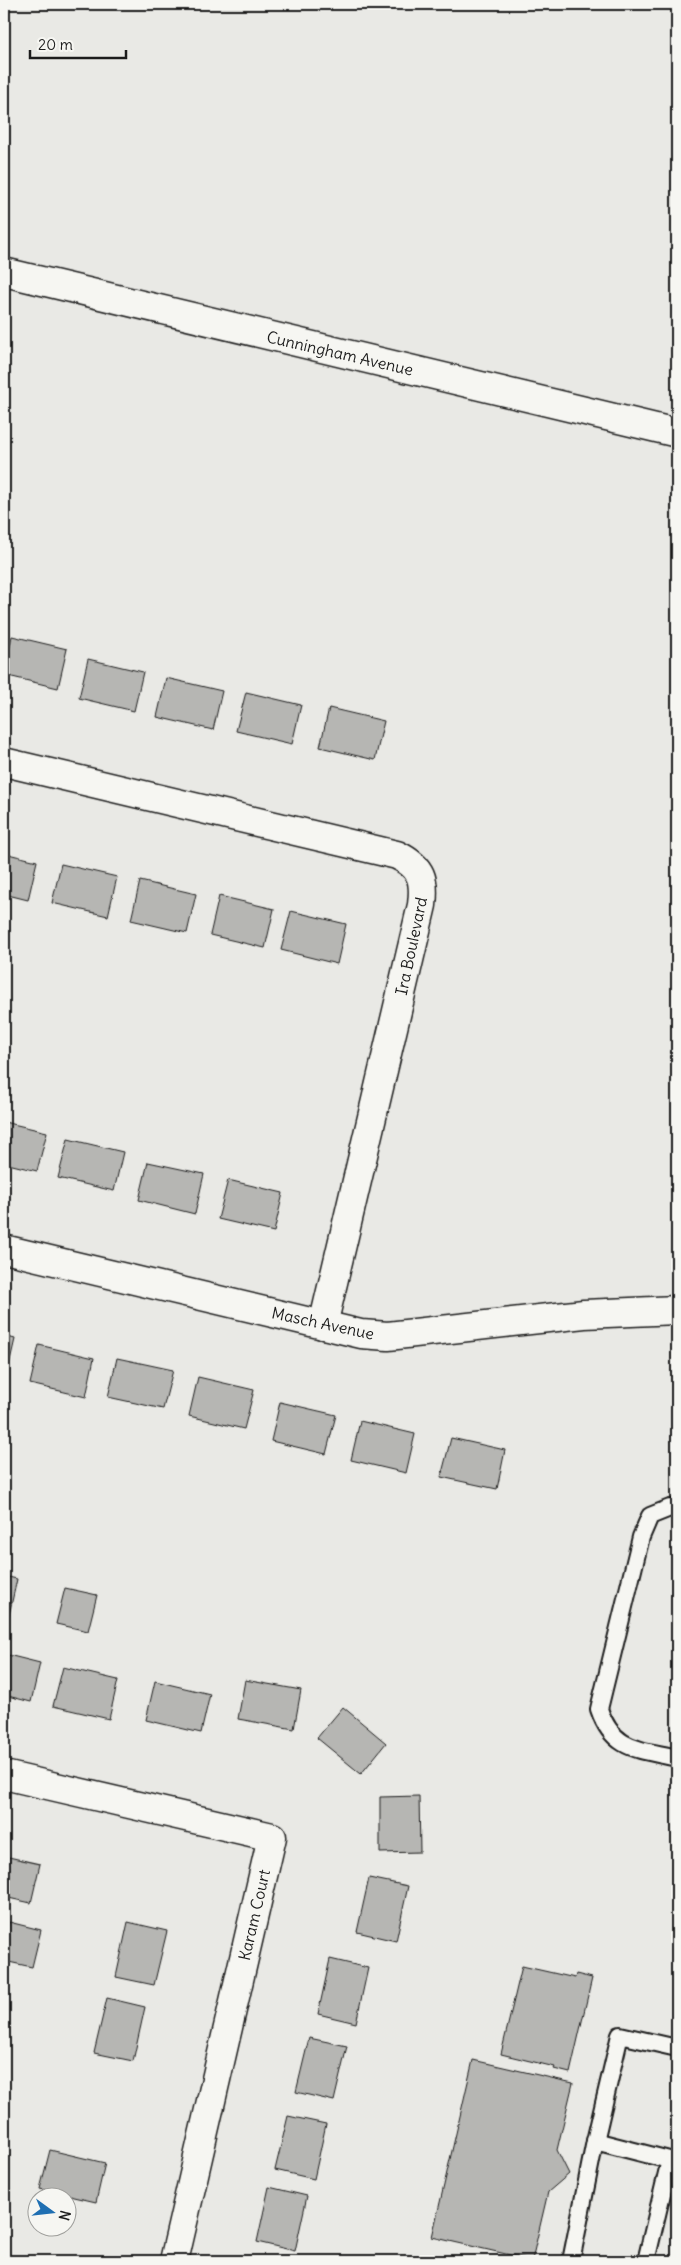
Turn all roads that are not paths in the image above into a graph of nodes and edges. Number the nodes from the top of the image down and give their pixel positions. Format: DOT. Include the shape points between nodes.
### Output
graph roads {
  1 [pos="4,272"];
  2 [pos="677,434"];
  3 [pos="4,762"];
  4 [pos="4,1249"];
  5 [pos="676,1304"];
  6 [pos="323,1325"];
  7 [pos="677,1508"];
  8 [pos="677,1758"];
  9 [pos="4,1775"];
  10 [pos="677,2048"];
  11 [pos="595,2141"];
  12 [pos="673,2160"];
  13 [pos="174,2261"];
  14 [pos="571,2261"];
  15 [pos="646,2261"];
  1 -- 2 [label="street, Cunningham Avenue"];
  3 -- 6 [label="street, Ira Boulevard" via="397,855 407,860 422,877 422,906"];
  4 -- 6 [label="street, Masch Avenue"];
  5 -- 6 [label="street, Masch Avenue" via="388,1336 361,1334"];
  7 -- 8 [label="lane" via="650,1516 641,1537 599,1709 605,1727 618,1741"];
  9 -- 13 [label="street, Karam Court" via="272,1837"];
  10 -- 11 [label="lane" via="620,2035"];
  11 -- 12 [label="lane"];
  11 -- 14 [label="lane"];
  12 -- 15 [label="lane"];
}
